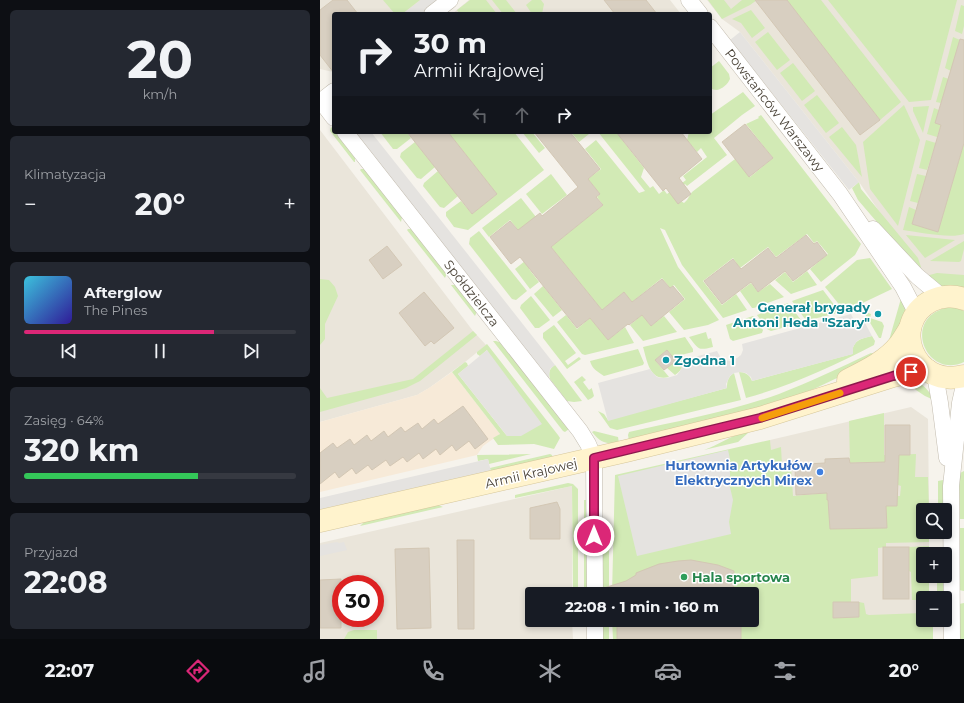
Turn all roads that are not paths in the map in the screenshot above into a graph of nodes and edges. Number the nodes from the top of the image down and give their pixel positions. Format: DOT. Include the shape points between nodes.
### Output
graph roads {
  1 [pos="450,0"];
  2 [pos="689,0"];
  3 [pos="435,12"];
  4 [pos="698,12"];
  5 [pos="712,30"];
  6 [pos="332,92"];
  7 [pos="320,101"];
  8 [pos="332,116"];
  9 [pos="347,134"];
  10 [pos="840,194"];
  11 [pos="942,297"];
  12 [pos="964,299"];
  13 [pos="913,321"];
  14 [pos="931,373"];
  15 [pos="964,376"];
  16 [pos="964,385"];
  17 [pos="787,410"];
  18 [pos="594,458"];
  19 [pos="951,486"];
  20 [pos="320,521"];
  21 [pos="595,587"];
  22 [pos="595,627"];
  23 [pos="595,639"];
  24 [pos="952,639"];
  1 -- 3 [label="street"];
  2 -- 4 [label="street"];
  5 -- 10 [label="street, Powstańców Warszawy"];
  6 -- 7 [label="street"];
  7 -- 8 [label="street"];
  9 -- 18 [label="street, Spółdzielcza" via="580,431"];
  10 -- 11 [label="street, Powstańców Warszawy" via="917,276"];
  10 -- 13 [label="street, Powstańców Warszawy" via="903,287"];
  11 -- 12 [label="street"];
  11 -- 13 [label="street, Armii Krajowej" via="928,303"];
  13 -- 14 [label="street" via="909,341 913,353 919,363"];
  13 -- 17 [label="street, Armii Krajowej" via="899,345 885,358 864,372"];
  14 -- 15 [label="street, Armii Krajowej" via="945,378"];
  14 -- 17 [label="street, Armii Krajowej" via="909,372 893,376"];
  14 -- 19 [label="street" via="940,403"];
  16 -- 19 [label="street"];
  17 -- 18 [label="street, Armii Krajowej"];
  18 -- 20 [label="street, Armii Krajowej"];
  18 -- 21 [label="street"];
  19 -- 24 [label="street"];
  22 -- 23 [label="street"];
}
